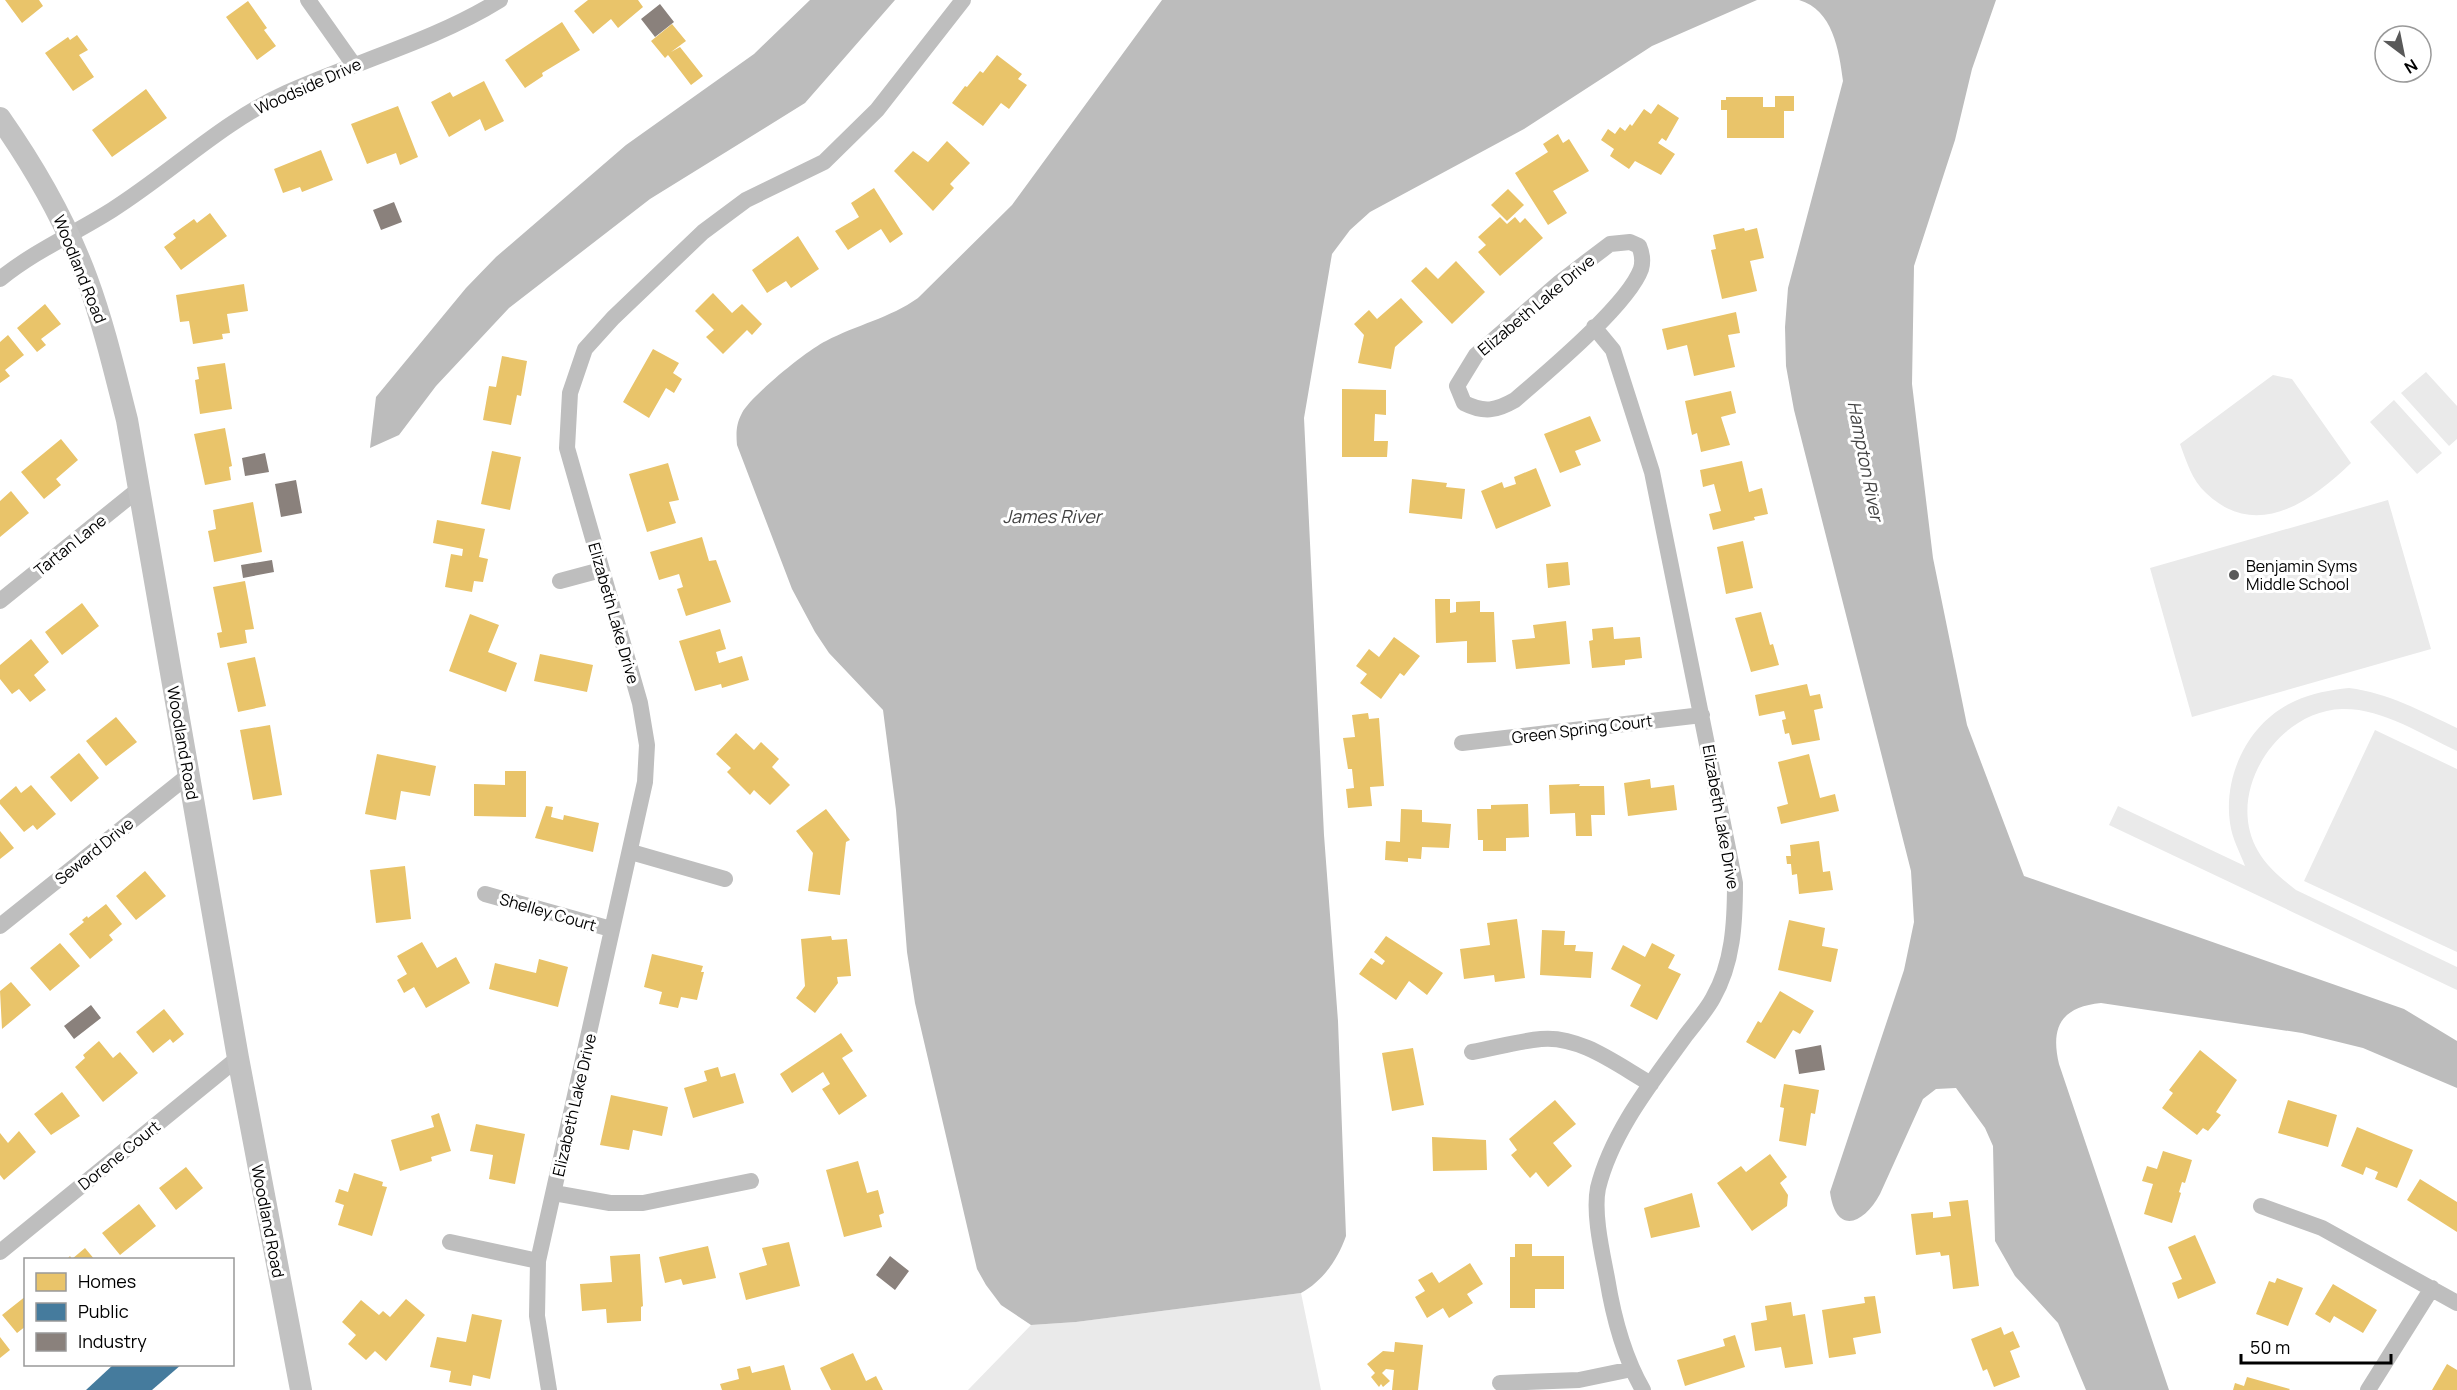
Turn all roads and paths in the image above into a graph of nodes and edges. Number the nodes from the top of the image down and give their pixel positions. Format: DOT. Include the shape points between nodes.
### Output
graph roads {
  1 [pos="308,0"];
  2 [pos="500,0"];
  3 [pos="963,0"];
  4 [pos="354,65"];
  5 [pos="0,118"];
  6 [pos="69,235"];
  7 [pos="0,279"];
  8 [pos="1594,327"];
  9 [pos="139,489"];
  10 [pos="601,570"];
  11 [pos="560,581"];
  12 [pos="0,602"];
  13 [pos="1702,715"];
  14 [pos="1462,743"];
  15 [pos="189,775"];
  16 [pos="631,852"];
  17 [pos="725,879"];
  18 [pos="485,894"];
  19 [pos="0,926"];
  20 [pos="611,929"];
  21 [pos="1472,1052"];
  22 [pos="238,1058"];
  23 [pos="1651,1084"];
  24 [pos="751,1181"];
  25 [pos="554,1193"];
  26 [pos="2261,1206"];
  27 [pos="450,1242"];
  28 [pos="0,1252"];
  29 [pos="538,1261"];
  30 [pos="2432,1288"];
  31 [pos="2457,1303"];
  32 [pos="1632,1369"];
  33 [pos="1500,1383"];
  34 [pos="301,1390"];
  35 [pos="549,1390"];
  36 [pos="1643,1390"];
  37 [pos="2368,1390"];
  1 -- 4 [label="street"];
  2 -- 4 [label="street, Woodside Drive" via="445,28"];
  3 -- 10 [label="street, Elizabeth Lake Drive" via="877,110 824,162 746,200 703,232 585,349 570,393 567,448"];
  4 -- 6 [label="street, Woodside Drive" via="255,109 114,209"];
  5 -- 6 [label="main road, Woodland Road" via="33,168"];
  6 -- 7 [label="street, Woodside Drive" via="29,256"];
  6 -- 9 [label="main road, Woodland Road" via="103,325 127,420"];
  8 -- 8 [label="street, Elizabeth Lake Drive" via="1515,400 1498,410 1479,410 1464,403 1457,386 1476,355 1610,244 1639,246 1641,267 1634,281"];
  8 -- 13 [label="street, Elizabeth Lake Drive" via="1613,350 1652,472"];
  9 -- 12 [label="street, Tartan Lane"];
  9 -- 15 [label="main road, Woodland Road"];
  10 -- 11 [label="street"];
  10 -- 16 [label="street, Elizabeth Lake Drive" via="640,704 647,745 645,782"];
  13 -- 14 [label="street, Green Spring Court"];
  13 -- 23 [label="street, Elizabeth Lake Drive" via="1735,883 1735,924 1728,962 1713,998"];
  15 -- 19 [label="street, Seward Drive"];
  15 -- 22 [label="main road, Woodland Road"];
  16 -- 17 [label="street"];
  16 -- 20 [label="street, Elizabeth Lake Drive"];
  18 -- 20 [label="street, Shelley Court"];
  20 -- 25 [label="street, Elizabeth Lake Drive"];
  21 -- 23 [label="street" via="1543,1038 1571,1042"];
  22 -- 28 [label="street, Dorene Court"];
  22 -- 34 [label="main road, Woodland Road"];
  23 -- 32 [label="street, Elizabeth Lake Drive" via="1615,1142 1598,1189 1599,1235 1611,1301"];
  24 -- 25 [label="street" via="643,1203 609,1203"];
  25 -- 29 [label="street, Elizabeth Lake Drive"];
  26 -- 30 [label="street" via="2322,1227"];
  27 -- 29 [label="street"];
  29 -- 35 [label="street, Elizabeth Lake Drive" via="537,1316"];
  30 -- 31 [label="street"];
  30 -- 37 [label="street"];
  32 -- 33 [label="street" via="1579,1380"];
  32 -- 36 [label="street, Elizabeth Lake Drive"];
}
